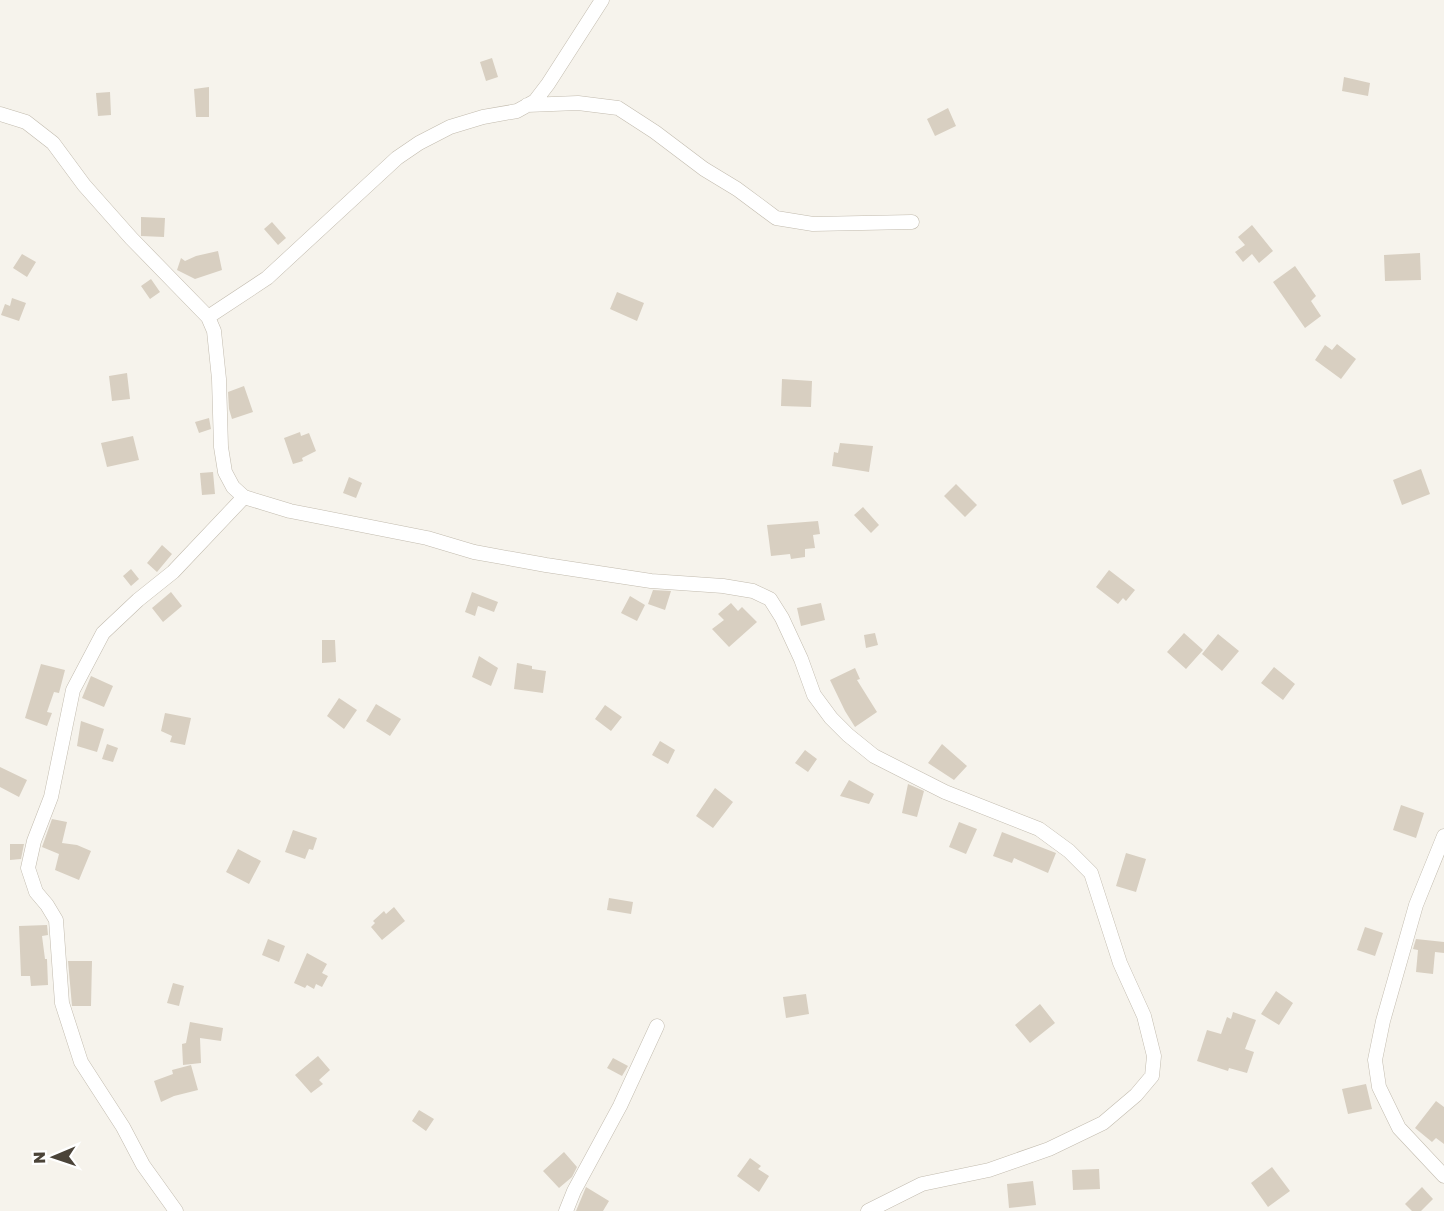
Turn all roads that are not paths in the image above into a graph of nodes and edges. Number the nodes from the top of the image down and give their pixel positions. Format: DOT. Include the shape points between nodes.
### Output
graph roads {
  1 [pos="602,0"];
  2 [pos="527,105"];
  3 [pos="0,114"];
  4 [pos="912,222"];
  5 [pos="208,317"];
  6 [pos="244,497"];
  7 [pos="1444,836"];
  8 [pos="657,1026"];
  9 [pos="1444,1176"];
  10 [pos="176,1211"];
  11 [pos="566,1211"];
  12 [pos="868,1211"];
  1 -- 2 [label="street" via="548,84"];
  2 -- 4 [label="street" via="578,103 618,108 776,218 813,224"];
  2 -- 5 [label="street" via="450,128 419,143 389,165 267,278"];
  3 -- 5 [label="street" via="26,122 53,143 131,238"];
  5 -- 6 [label="street" via="214,331 225,472"];
  6 -- 10 [label="street" via="173,572 103,633 73,690 51,797 28,868 36,892 56,920 62,1003 81,1062 143,1165"];
  6 -- 12 [label="street" via="474,552 651,581 753,591 770,599 801,659 814,695 848,735 874,756 945,792 1039,829 1091,873 1120,963 1144,1016 1154,1056 1152,1076 1103,1123 1049,1149 989,1170 922,1184"];
  7 -- 9 [label="street" via="1416,905 1375,1060 1379,1087 1399,1128"];
  8 -- 11 [label="street"];
}
